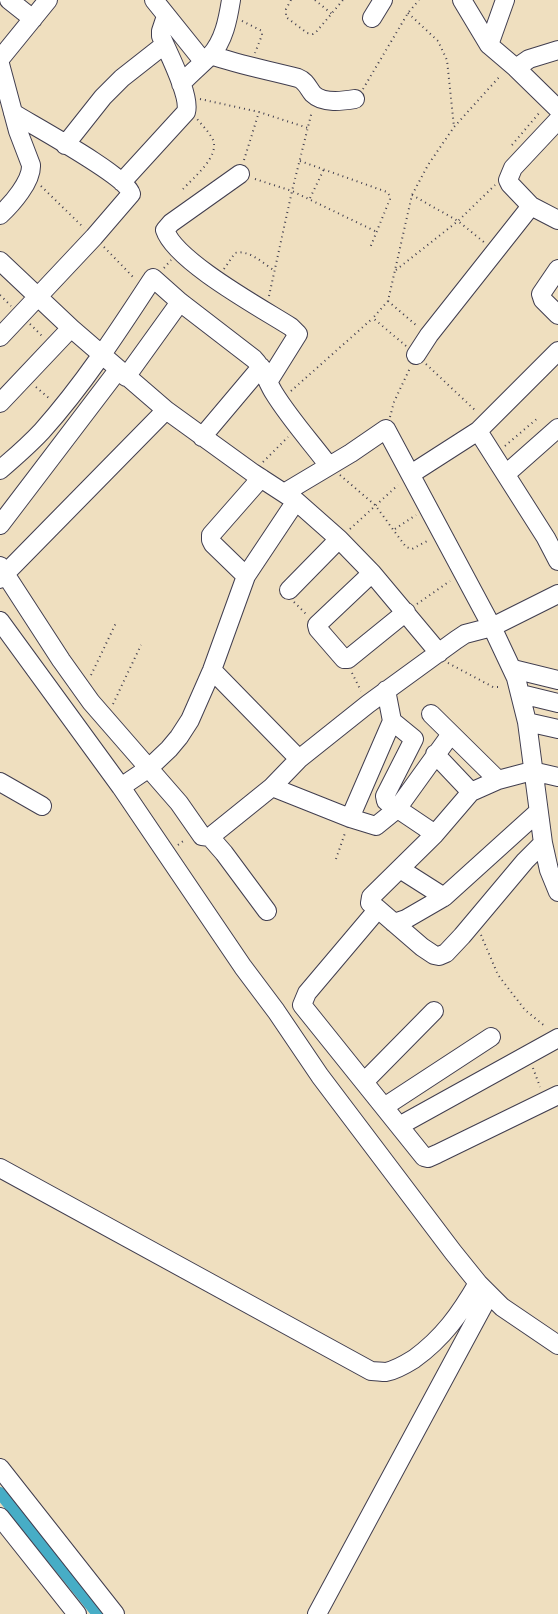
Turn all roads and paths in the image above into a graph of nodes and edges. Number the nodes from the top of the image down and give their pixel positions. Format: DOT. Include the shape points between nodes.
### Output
graph roads {
  1 [pos="9,0"];
  2 [pos="48,0"];
  3 [pos="154,0"];
  4 [pos="291,0"];
  5 [pos="316,0"];
  6 [pos="343,0"];
  7 [pos="383,0"];
  8 [pos="419,0"];
  9 [pos="462,0"];
  10 [pos="505,0"];
  11 [pos="230,7"];
  12 [pos="408,13"];
  13 [pos="332,14"];
  14 [pos="166,16"];
  15 [pos="372,18"];
  16 [pos="33,19"];
  17 [pos="164,44"];
  18 [pos="489,44"];
  19 [pos="558,50"];
  20 [pos="207,58"];
  21 [pos="0,59"];
  22 [pos="0,64"];
  23 [pos="514,66"];
  24 [pos="250,68"];
  25 [pos="185,96"];
  26 [pos="316,97"];
  27 [pos="355,99"];
  28 [pos="554,105"];
  29 [pos="259,112"];
  30 [pos="14,113"];
  31 [pos="558,120"];
  32 [pos="454,127"];
  33 [pos="308,128"];
  34 [pos="65,144"];
  35 [pos="512,144"];
  36 [pos="300,161"];
  37 [pos="324,168"];
  38 [pos="512,168"];
  39 [pos="240,174"];
  40 [pos="30,176"];
  41 [pos="122,182"];
  42 [pos="183,189"];
  43 [pos="292,191"];
  44 [pos="412,195"];
  45 [pos="309,199"];
  46 [pos="531,206"];
  47 [pos="0,215"];
  48 [pos="558,220"];
  49 [pos="458,221"];
  50 [pos="377,232"];
  51 [pos="94,237"];
  52 [pos="370,248"];
  53 [pos="495,251"];
  54 [pos="180,252"];
  55 [pos="1,264"];
  56 [pos="558,268"];
  57 [pos="395,270"];
  58 [pos="275,271"];
  59 [pos="217,281"];
  60 [pos="149,284"];
  61 [pos="37,296"];
  62 [pos="180,302"];
  63 [pos="388,302"];
  64 [pos="265,311"];
  65 [pos="21,315"];
  66 [pos="558,316"];
  67 [pos="373,318"];
  68 [pos="71,328"];
  69 [pos="428,335"];
  70 [pos="0,337"];
  71 [pos="54,347"];
  72 [pos="558,351"];
  73 [pos="101,354"];
  74 [pos="416,355"];
  75 [pos="122,374"];
  76 [pos="264,375"];
  77 [pos="25,377"];
  78 [pos="279,401"];
  79 [pos="0,403"];
  80 [pos="61,408"];
  81 [pos="166,410"];
  82 [pos="539,417"];
  83 [pos="298,426"];
  84 [pos="482,426"];
  85 [pos="386,428"];
  86 [pos="554,431"];
  87 [pos="202,437"];
  88 [pos="558,451"];
  89 [pos="494,456"];
  90 [pos="329,466"];
  91 [pos="0,470"];
  92 [pos="411,474"];
  93 [pos="506,474"];
  94 [pos="257,476"];
  95 [pos="290,497"];
  96 [pos="375,505"];
  97 [pos="428,507"];
  98 [pos="0,525"];
  99 [pos="394,529"];
  100 [pos="442,534"];
  101 [pos="339,539"];
  102 [pos="558,561"];
  103 [pos="462,572"];
  104 [pos="2,573"];
  105 [pos="372,573"];
  106 [pos="246,576"];
  107 [pos="289,590"];
  108 [pos="558,594"];
  109 [pos="406,612"];
  110 [pos="0,621"];
  111 [pos="116,623"];
  112 [pos="317,625"];
  113 [pos="492,626"];
  114 [pos="141,645"];
  115 [pos="437,654"];
  116 [pos="346,659"];
  117 [pos="212,670"];
  118 [pos="517,680"];
  119 [pos="558,680"];
  120 [pos="386,690"];
  121 [pos="84,691"];
  122 [pos="558,703"];
  123 [pos="368,704"];
  124 [pos="431,714"];
  125 [pos="392,721"];
  126 [pos="527,722"];
  127 [pos="110,724"];
  128 [pos="558,729"];
  129 [pos="451,734"];
  130 [pos="92,747"];
  131 [pos="435,754"];
  132 [pos="299,759"];
  133 [pos="149,768"];
  134 [pos="532,770"];
  135 [pos="558,777"];
  136 [pos="498,780"];
  137 [pos="0,782"];
  138 [pos="121,787"];
  139 [pos="272,787"];
  140 [pos="471,792"];
  141 [pos="42,806"];
  142 [pos="397,809"];
  143 [pos="538,812"];
  144 [pos="350,818"];
  145 [pos="204,834"];
  146 [pos="435,834"];
  147 [pos="543,843"];
  148 [pos="165,854"];
  149 [pos="336,859"];
  150 [pos="400,869"];
  151 [pos="558,892"];
  152 [pos="444,897"];
  153 [pos="378,909"];
  154 [pos="267,910"];
  155 [pos="475,921"];
  156 [pos="394,923"];
  157 [pos="434,1011"];
  158 [pos="554,1034"];
  159 [pos="491,1037"];
  160 [pos="528,1056"];
  161 [pos="364,1082"];
  162 [pos="551,1098"];
  163 [pos="384,1107"];
  164 [pos="399,1126"];
  165 [pos="0,1168"];
  166 [pos="483,1289"];
  167 [pos="558,1344"];
  168 [pos="0,1468"];
  169 [pos="0,1517"];
  170 [pos="77,1614"];
  171 [pos="115,1614"];
  172 [pos="317,1614"];
  1 -- 16 [label="street"];
  2 -- 16 [label="street"];
  3 -- 14 [label="street"];
  4 -- 13 [label="path" via="286,16 307,33 317,31"];
  5 -- 13 [label="path"];
  6 -- 13 [label="path"];
  7 -- 15 [label="street"];
  8 -- 12 [label="path"];
  9 -- 18 [label="street"];
  10 -- 18 [label="street"];
  11 -- 20 [label="street" via="222,34"];
  11 -- 24 [label="path" via="262,32"];
  12 -- 27 [label="path"];
  12 -- 32 [label="path" via="438,42 448,60"];
  14 -- 17 [label="street" via="160,31"];
  14 -- 20 [label="street"];
  16 -- 21 [label="street"];
  17 -- 25 [label="street"];
  17 -- 34 [label="street" via="103,97"];
  18 -- 23 [label="street"];
  19 -- 23 [label="street"];
  20 -- 24 [label="street"];
  20 -- 25 [label="street"];
  22 -- 30 [label="street"];
  23 -- 28 [label="street"];
  23 -- 32 [label="path"];
  24 -- 26 [label="street" via="303,80"];
  25 -- 29 [label="path"];
  25 -- 41 [label="street" via="184,117"];
  25 -- 42 [label="path" via="213,139 214,153"];
  26 -- 27 [label="street"];
  26 -- 33 [label="path"];
  28 -- 35 [label="path"];
  29 -- 33 [label="path"];
  29 -- 39 [label="path"];
  30 -- 34 [label="street"];
  30 -- 40 [label="street" via="30,165"];
  31 -- 38 [label="street"];
  32 -- 44 [label="path"];
  33 -- 36 [label="path"];
  34 -- 41 [label="street"];
  36 -- 37 [label="path"];
  36 -- 43 [label="path"];
  37 -- 45 [label="path"];
  37 -- 50 [label="path" via="387,192 390,200"];
  38 -- 46 [label="street" via="508,180"];
  38 -- 49 [label="path"];
  39 -- 43 [label="path"];
  39 -- 54 [label="street" via="166,228 166,234"];
  40 -- 47 [label="street"];
  40 -- 51 [label="path"];
  41 -- 51 [label="street" via="131,196"];
  43 -- 45 [label="path"];
  43 -- 58 [label="path"];
  44 -- 49 [label="path"];
  44 -- 57 [label="path"];
  45 -- 50 [label="path"];
  46 -- 48 [label="street"];
  46 -- 53 [label="street"];
  49 -- 53 [label="path"];
  49 -- 57 [label="path"];
  50 -- 52 [label="path"];
  51 -- 60 [label="path" via="125,267"];
  51 -- 61 [label="street"];
  53 -- 69 [label="street"];
  54 -- 59 [label="street"];
  54 -- 60 [label="path"];
  55 -- 61 [label="street"];
  56 -- 66 [label="street" via="541,294"];
  57 -- 63 [label="path"];
  58 -- 59 [label="path" via="248,254 235,253"];
  58 -- 64 [label="path"];
  59 -- 64 [label="street"];
  60 -- 62 [label="street"];
  60 -- 73 [label="street"];
  61 -- 65 [label="street"];
  61 -- 68 [label="street"];
  62 -- 75 [label="street"];
  62 -- 76 [label="street" via="254,359"];
  63 -- 67 [label="path"];
  63 -- 69 [label="path"];
  64 -- 76 [label="street" via="298,334"];
  65 -- 70 [label="street"];
  65 -- 71 [label="path"];
  67 -- 74 [label="path"];
  67 -- 78 [label="path"];
  68 -- 71 [label="street"];
  68 -- 73 [label="street"];
  69 -- 74 [label="street"];
  71 -- 77 [label="street"];
  72 -- 84 [label="street"];
  73 -- 75 [label="street"];
  73 -- 80 [label="street"];
  74 -- 84 [label="path"];
  74 -- 85 [label="path"];
  75 -- 81 [label="street"];
  75 -- 98 [label="street"];
  76 -- 78 [label="street"];
  76 -- 87 [label="street"];
  77 -- 79 [label="street"];
  77 -- 80 [label="path"];
  78 -- 83 [label="street"];
  80 -- 91 [label="street" via="42,431"];
  81 -- 87 [label="street"];
  81 -- 104 [label="street"];
  82 -- 89 [label="path"];
  83 -- 90 [label="street"];
  83 -- 94 [label="path"];
  84 -- 89 [label="street"];
  84 -- 92 [label="street"];
  85 -- 90 [label="street"];
  85 -- 92 [label="street"];
  86 -- 88 [label="street"];
  86 -- 93 [label="street"];
  87 -- 94 [label="street"];
  89 -- 93 [label="street"];
  90 -- 95 [label="street"];
  90 -- 96 [label="path"];
  92 -- 96 [label="path"];
  92 -- 97 [label="street"];
  93 -- 102 [label="street"];
  94 -- 95 [label="street"];
  94 -- 106 [label="street" via="214,530 210,540"];
  95 -- 101 [label="street"];
  95 -- 106 [label="street"];
  96 -- 99 [label="path"];
  96 -- 101 [label="path"];
  97 -- 99 [label="path"];
  97 -- 100 [label="street"];
  99 -- 100 [label="path" via="412,549"];
  100 -- 103 [label="street"];
  101 -- 105 [label="street"];
  101 -- 107 [label="street"];
  103 -- 109 [label="path"];
  103 -- 113 [label="street"];
  104 -- 121 [label="street"];
  105 -- 109 [label="street"];
  105 -- 112 [label="street"];
  106 -- 117 [label="street"];
  107 -- 112 [label="path" via="289,597"];
  108 -- 113 [label="street"];
  109 -- 115 [label="street"];
  109 -- 116 [label="street"];
  110 -- 130 [label="street"];
  111 -- 121 [label="path"];
  112 -- 116 [label="street"];
  113 -- 115 [label="street" via="465,634"];
  113 -- 118 [label="street"];
  114 -- 127 [label="path"];
  115 -- 118 [label="path" via="493,687"];
  115 -- 120 [label="street"];
  116 -- 123 [label="path"];
  117 -- 132 [label="street"];
  117 -- 133 [label="street" via="190,720 169,749"];
  118 -- 119 [label="street"];
  118 -- 122 [label="street"];
  118 -- 126 [label="street"];
  120 -- 123 [label="street"];
  120 -- 125 [label="street"];
  121 -- 127 [label="street"];
  123 -- 132 [label="street"];
  124 -- 129 [label="street"];
  125 -- 142 [label="street" via="414,739 385,796 386,801"];
  125 -- 144 [label="street"];
  126 -- 128 [label="street"];
  126 -- 134 [label="street"];
  127 -- 130 [label="street"];
  127 -- 133 [label="street"];
  129 -- 131 [label="street"];
  129 -- 136 [label="street"];
  130 -- 138 [label="street"];
  131 -- 140 [label="street"];
  131 -- 142 [label="street"];
  132 -- 139 [label="street"];
  133 -- 138 [label="street"];
  133 -- 145 [label="street"];
  134 -- 135 [label="street"];
  134 -- 136 [label="street"];
  134 -- 143 [label="street"];
  136 -- 140 [label="street"];
  137 -- 141 [label="street"];
  138 -- 148 [label="street"];
  139 -- 144 [label="street"];
  139 -- 145 [label="street"];
  140 -- 146 [label="street"];
  142 -- 144 [label="street" via="376,826"];
  142 -- 146 [label="street"];
  143 -- 147 [label="street"];
  143 -- 152 [label="street"];
  144 -- 149 [label="path"];
  145 -- 148 [label="path"];
  145 -- 154 [label="street" via="224,853"];
  146 -- 150 [label="street"];
  147 -- 151 [label="street"];
  147 -- 155 [label="street"];
  148 -- 166 [label="street" via="320,1076"];
  150 -- 152 [label="street"];
  150 -- 153 [label="street" via="371,897 370,903"];
  152 -- 156 [label="street"];
  153 -- 156 [label="street"];
  153 -- 161 [label="street" via="307,993 302,1005"];
  155 -- 156 [label="street" via="446,953 439,956 422,948"];
  155 -- 158 [label="path" via="498,975 525,1010"];
  157 -- 161 [label="street"];
  158 -- 160 [label="street"];
  159 -- 163 [label="street"];
  160 -- 162 [label="path"];
  160 -- 164 [label="street"];
  161 -- 163 [label="street"];
  162 -- 164 [label="street" via="428,1158"];
  163 -- 164 [label="street"];
  165 -- 166 [label="street" via="370,1371 386,1372 400,1367 426,1350"];
  166 -- 167 [label="street" via="513,1315"];
  166 -- 172 [label="street"];
  168 -- 171 [label="street"];
  169 -- 170 [label="street"];
}
